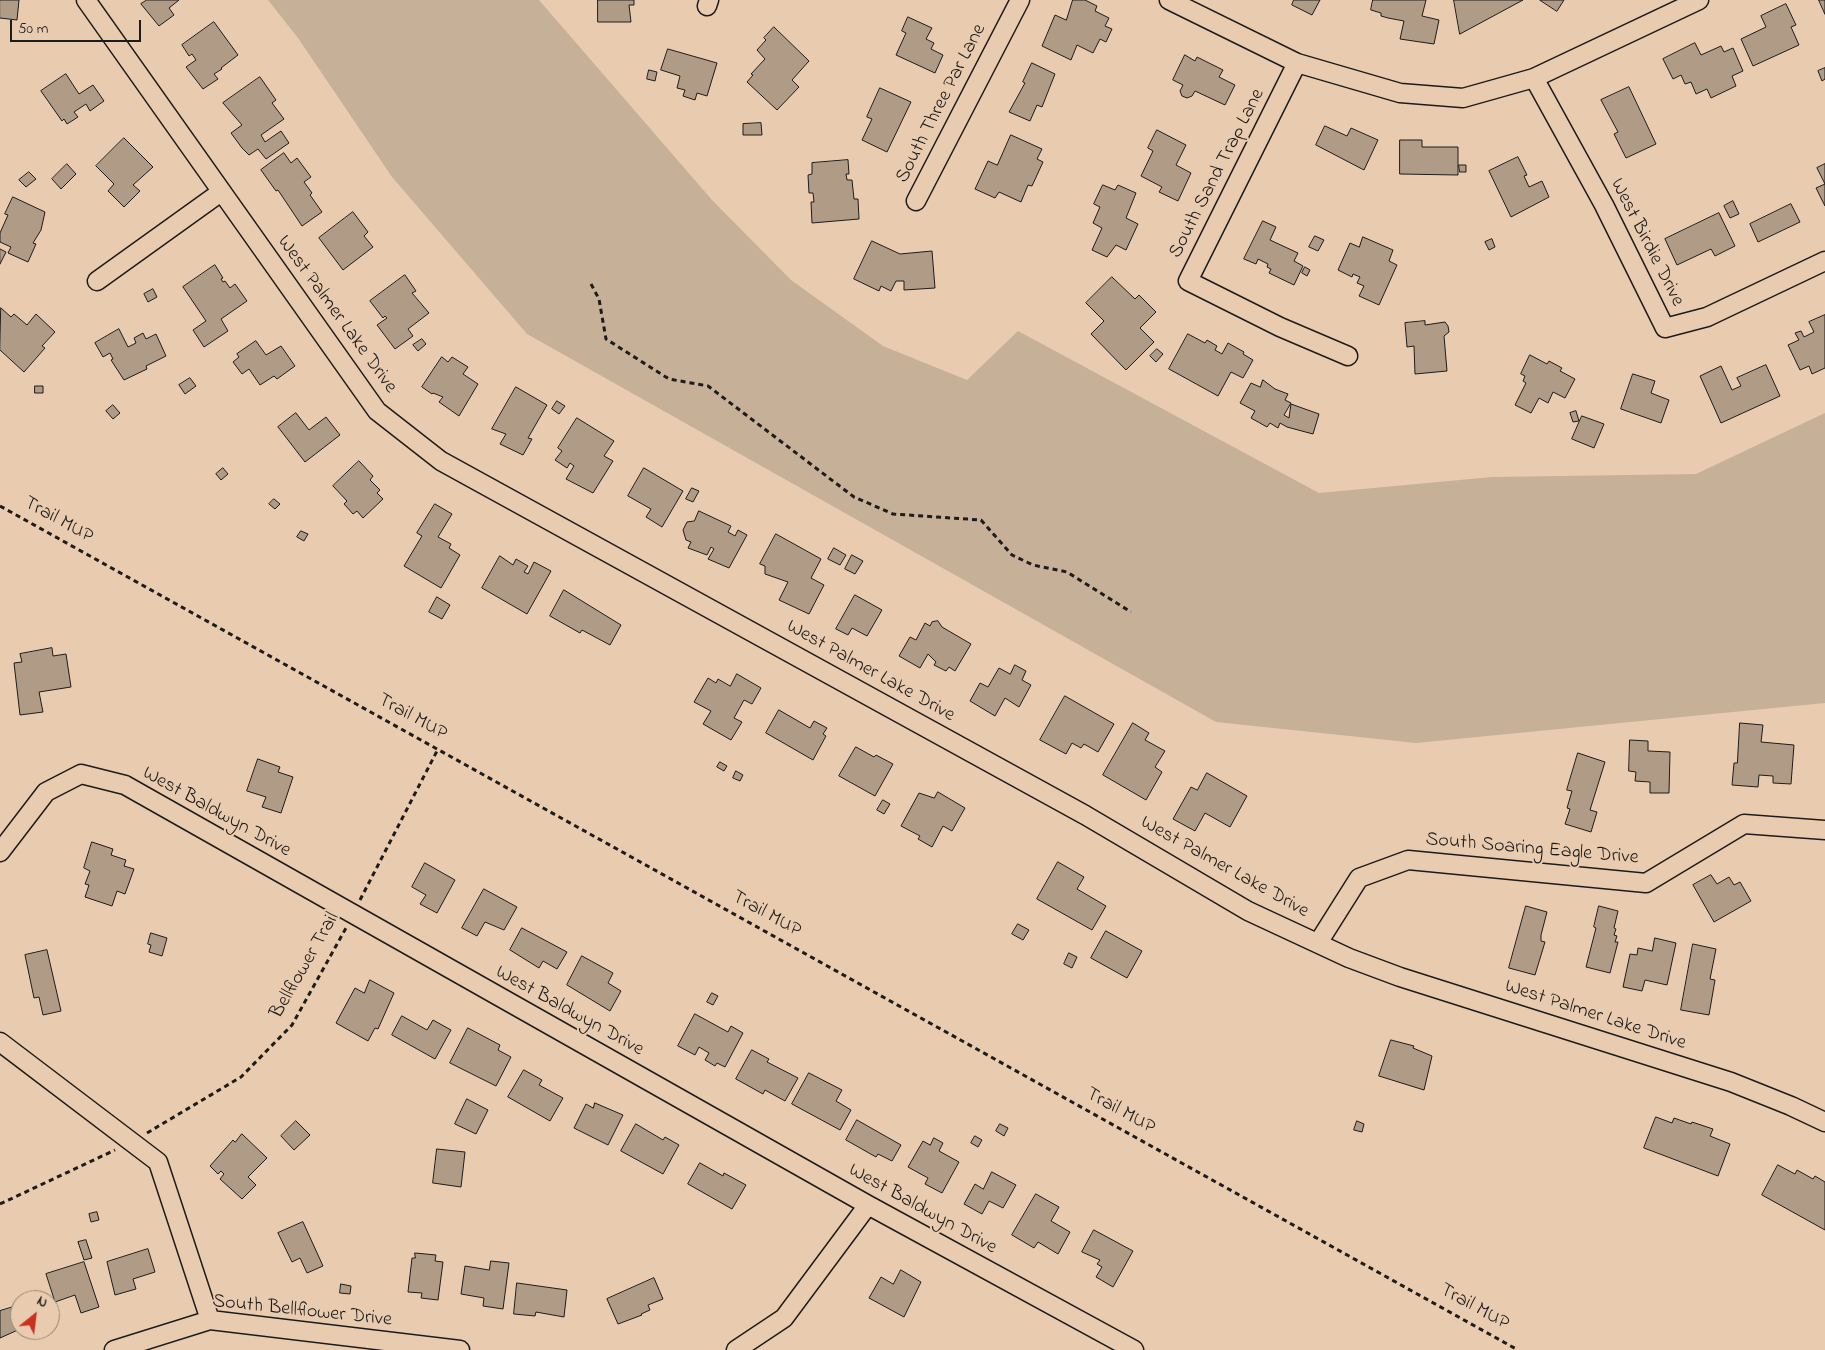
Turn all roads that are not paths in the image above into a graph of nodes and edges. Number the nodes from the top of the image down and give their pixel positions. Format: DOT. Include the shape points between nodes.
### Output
graph roads {
  1 [pos="86,0"];
  2 [pos="1020,0"];
  3 [pos="1169,0"];
  4 [pos="1699,0"];
  5 [pos="1297,63"];
  6 [pos="1534,78"];
  7 [pos="221,192"];
  8 [pos="916,201"];
  9 [pos="1825,261"];
  10 [pos="97,281"];
  11 [pos="1348,356"];
  12 [pos="1825,830"];
  13 [pos="0,852"];
  14 [pos="1318,943"];
  15 [pos="0,1042"];
  16 [pos="1825,1122"];
  17 [pos="868,1205"];
  18 [pos="210,1320"];
  19 [pos="114,1350"];
  20 [pos="460,1350"];
  21 [pos="736,1350"];
  22 [pos="1134,1350"];
  1 -- 7 [label="street, West Palmer Lake Drive"];
  2 -- 8 [label="street, South Three Par Lane"];
  3 -- 5 [label="street"];
  4 -- 6 [label="street"];
  5 -- 6 [label="street" via="1400,93 1463,98"];
  5 -- 11 [label="street, South Sand Trap Lane" via="1188,281 1280,327"];
  6 -- 9 [label="street, West Birdie Drive" via="1604,205 1665,328 1707,317"];
  7 -- 10 [label="street"];
  7 -- 14 [label="street, West Palmer Lake Drive" via="377,411 441,461 1085,815 1248,911"];
  12 -- 14 [label="street, South Soaring Eagle Drive" via="1744,824 1646,883 1408,860 1358,878"];
  13 -- 17 [label="street, West Baldwyn Drive" via="46,792 81,774 125,786"];
  14 -- 16 [label="street, West Palmer Lake Drive" via="1400,976 1731,1082"];
  15 -- 18 [label="street" via="158,1162"];
  17 -- 21 [label="street" via="784,1318"];
  17 -- 22 [label="street, West Baldwyn Drive"];
  18 -- 19 [label="street, South Bellflower Drive"];
  18 -- 20 [label="street, South Bellflower Drive"];
}
